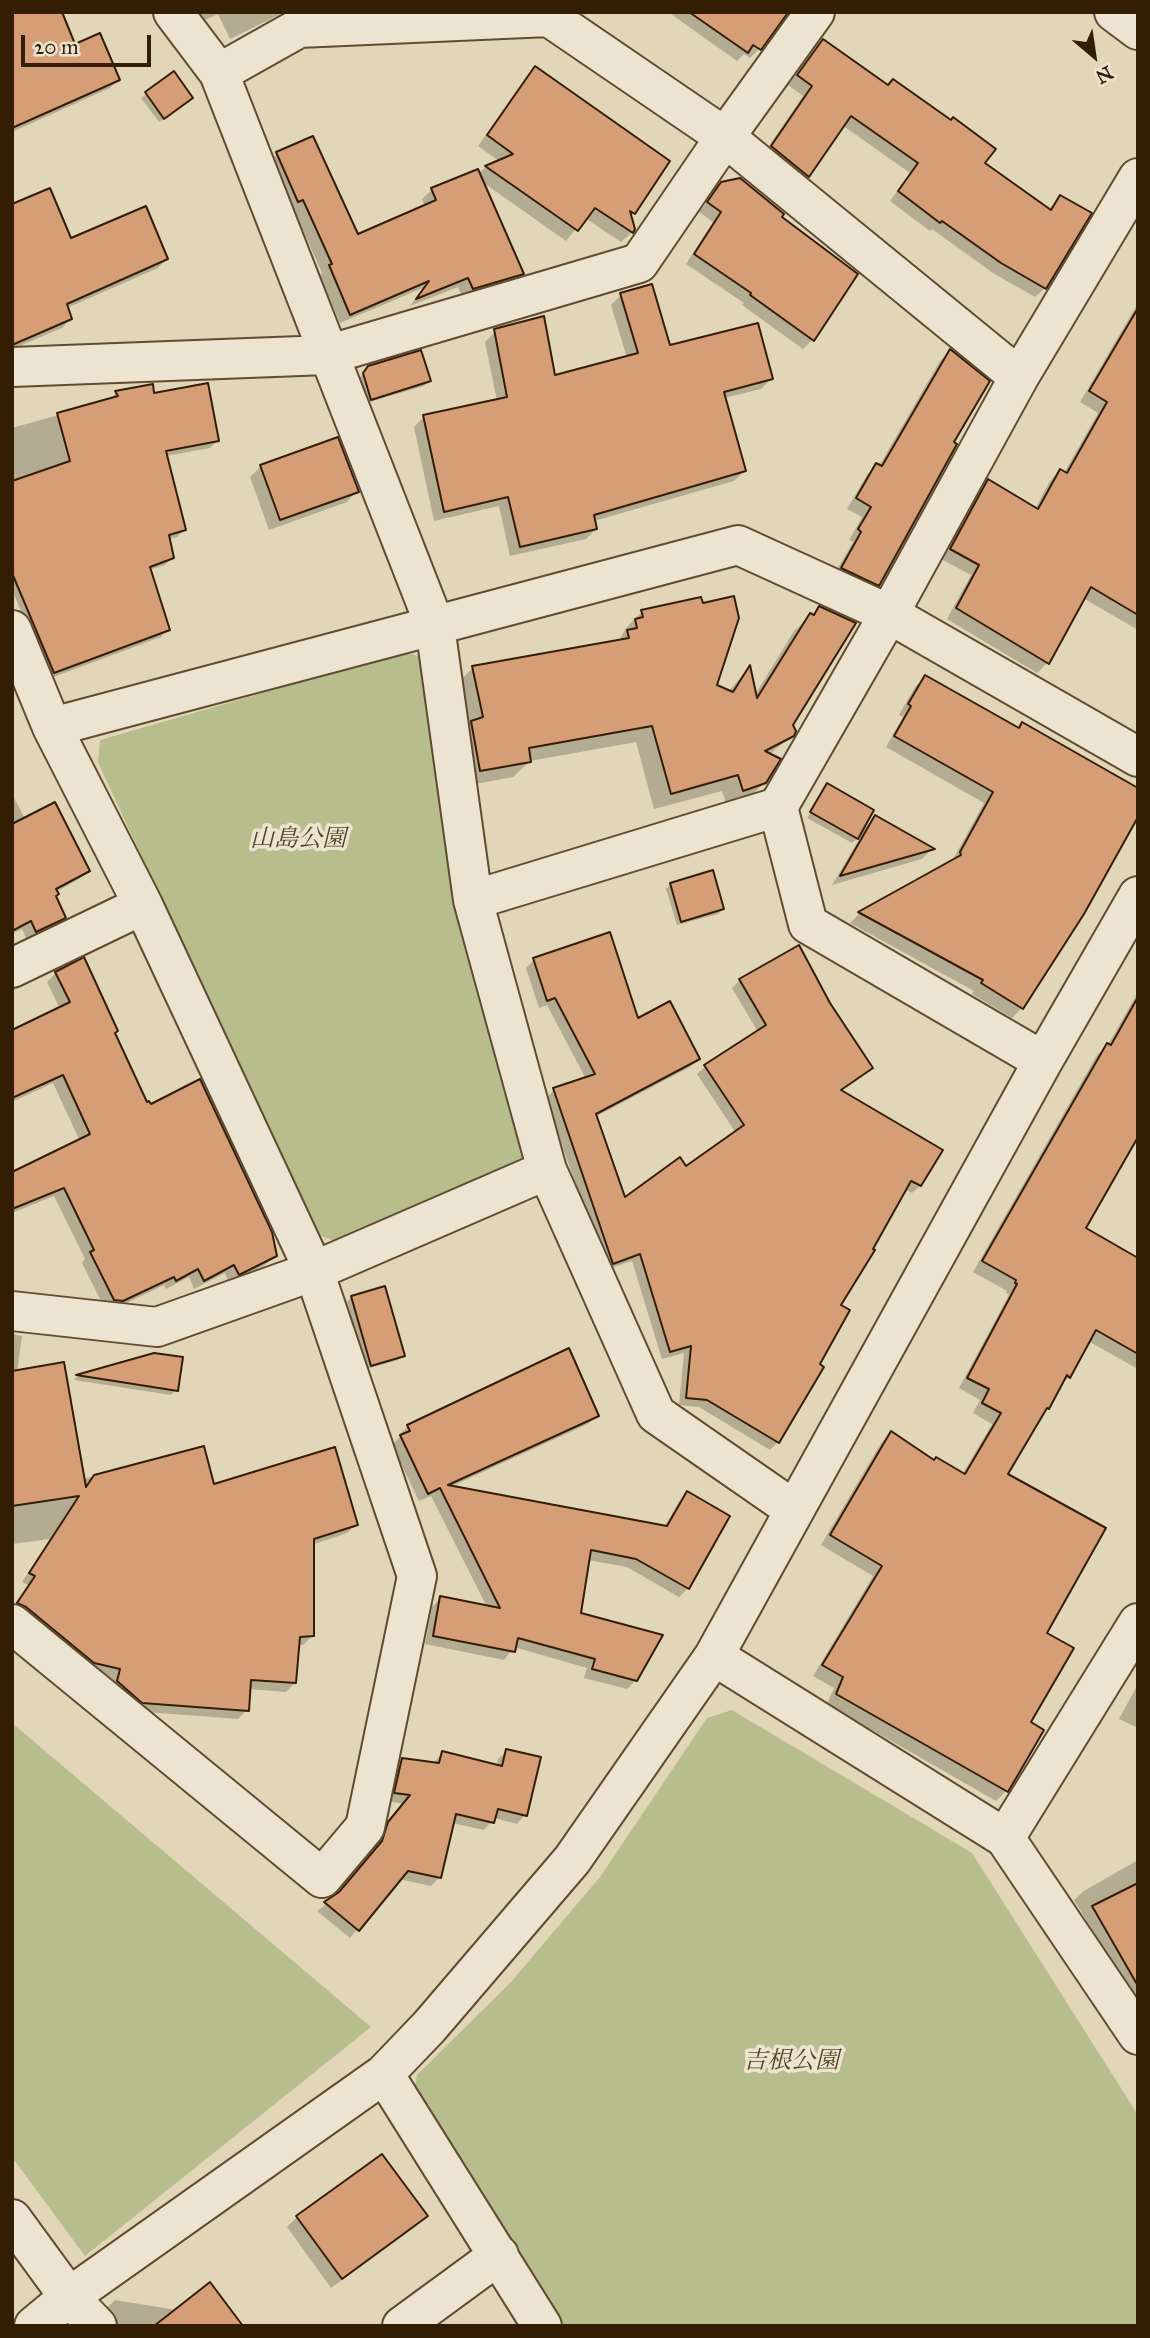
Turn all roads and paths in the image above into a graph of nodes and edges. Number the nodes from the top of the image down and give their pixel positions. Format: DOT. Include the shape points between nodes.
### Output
graph roads {
  1 [pos="173,12"];
  2 [pos="816,12"];
  3 [pos="1114,12"];
  4 [pos="1138,30"];
  5 [pos="219,73"];
  6 [pos="725,137"];
  7 [pos="1138,178"];
  8 [pos="327,355"];
  9 [pos="12,367"];
  10 [pos="1019,377"];
  11 [pos="889,614"];
  12 [pos="435,626"];
  13 [pos="12,630"];
  14 [pos="52,727"];
  15 [pos="1138,757"];
  16 [pos="778,807"];
  17 [pos="1138,896"];
  18 [pos="473,900"];
  19 [pos="143,905"];
  20 [pos="12,968"];
  21 [pos="1043,1061"];
  22 [pos="547,1170"];
  23 [pos="314,1272"];
  24 [pos="12,1311"];
  25 [pos="793,1509"];
  26 [pos="1138,1623"];
  27 [pos="12,1624"];
  28 [pos="713,1656"];
  29 [pos="1005,1838"];
  30 [pos="1138,2035"];
  31 [pos="384,2074"];
  32 [pos="12,2219"];
  33 [pos="499,2255"];
  34 [pos="69,2297"];
  35 [pos="34,2326"];
  36 [pos="97,2326"];
  37 [pos="401,2326"];
  38 [pos="542,2326"];
  1 -- 5 [label="street"];
  2 -- 6 [label="street"];
  3 -- 4 [label="street"];
  5 -- 6 [label="street" via="299,28 549,17"];
  5 -- 8 [label="street"];
  6 -- 8 [label="street" via="639,262"];
  6 -- 10 [label="street"];
  7 -- 10 [label="street"];
  8 -- 9 [label="street"];
  8 -- 12 [label="street"];
  10 -- 11 [label="street"];
  11 -- 12 [label="street" via="738,545"];
  11 -- 15 [label="street"];
  11 -- 16 [label="street"];
  12 -- 14 [label="street"];
  12 -- 18 [label="street"];
  13 -- 14 [label="street"];
  14 -- 19 [label="street"];
  16 -- 18 [label="street"];
  16 -- 21 [label="street" via="808,924"];
  17 -- 21 [label="street"];
  18 -- 22 [label="street"];
  19 -- 20 [label="street"];
  19 -- 23 [label="street"];
  21 -- 25 [label="street"];
  22 -- 23 [label="street"];
  22 -- 25 [label="street" via="656,1414"];
  23 -- 24 [label="street" via="157,1327"];
  23 -- 27 [label="street" via="417,1576 365,1827 322,1878"];
  25 -- 28 [label="street"];
  26 -- 29 [label="street"];
  28 -- 29 [label="street"];
  28 -- 31 [label="street" via="572,1860"];
  29 -- 30 [label="street"];
  31 -- 33 [label="street"];
  31 -- 34 [label="street"];
  32 -- 34 [label="street"];
  33 -- 37 [label="street"];
  33 -- 38 [label="street"];
  34 -- 35 [label="street"];
  34 -- 36 [label="street"];
}
